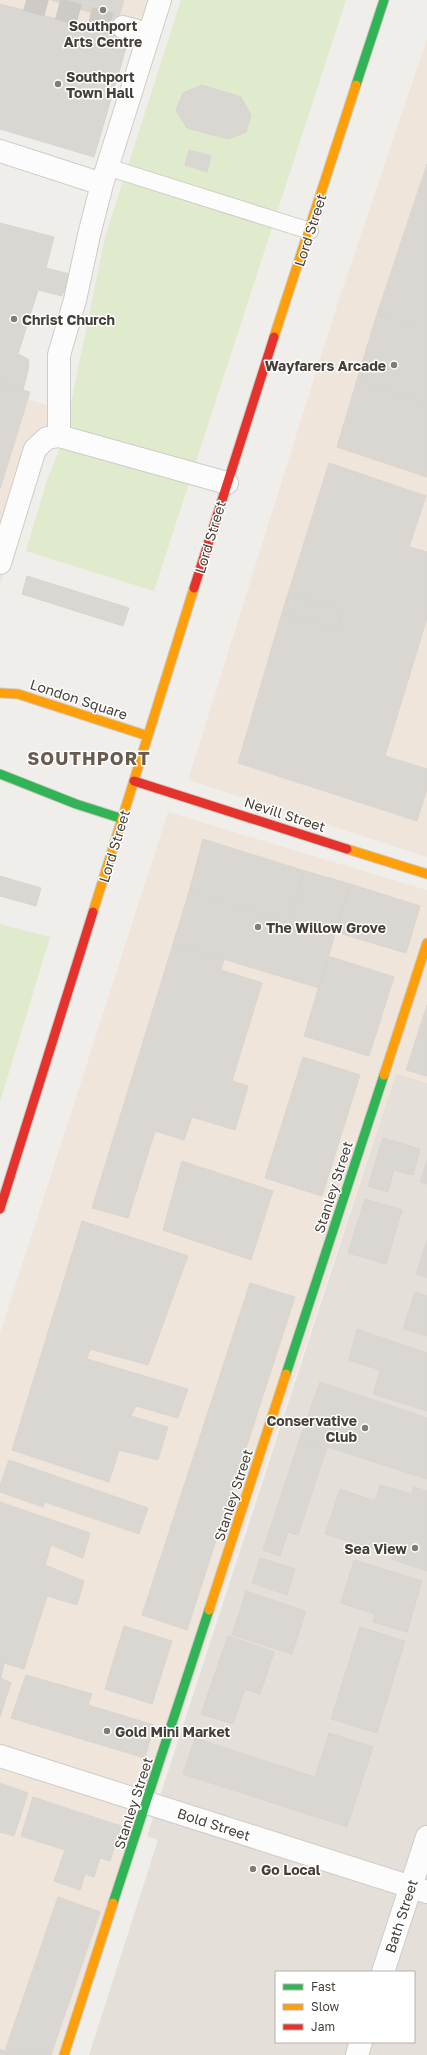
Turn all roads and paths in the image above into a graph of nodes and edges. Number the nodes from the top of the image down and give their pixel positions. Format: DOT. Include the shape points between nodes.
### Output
graph roads {
  1 [pos="160,0"];
  2 [pos="384,0"];
  3 [pos="123,27"];
  4 [pos="149,34"];
  5 [pos="0,151"];
  6 [pos="105,175"];
  7 [pos="310,231"];
  8 [pos="59,436"];
  9 [pos="227,483"];
  10 [pos="0,563"];
  11 [pos="0,693"];
  12 [pos="148,736"];
  13 [pos="0,774"];
  14 [pos="134,782"];
  15 [pos="123,819"];
  16 [pos="427,874"];
  17 [pos="427,943"];
  18 [pos="0,1209"];
  19 [pos="0,1756"];
  20 [pos="148,1803"];
  21 [pos="427,1837"];
  22 [pos="418,1890"];
  23 [pos="383,1971"];
  24 [pos="362,2043"];
  25 [pos="64,2055"];
  26 [pos="357,2055"];
  1 -- 4 [label="street"];
  2 -- 7 [label="main road, Lord Street"];
  3 -- 4 [label="street"];
  4 -- 6 [label="street"];
  5 -- 6 [label="street"];
  6 -- 7 [label="lane"];
  6 -- 8 [label="street" via="75,300 58,355"];
  7 -- 9 [label="main road, Lord Street"];
  8 -- 9 [label="street, Lord Street"];
  8 -- 10 [label="street" via="47,438 35,449"];
  9 -- 12 [label="main road, Lord Street"];
  11 -- 12 [label="main road, London Square" via="18,694"];
  12 -- 14 [label="main road, Lord Street"];
  13 -- 15 [label="main road" via="76,804"];
  14 -- 15 [label="main road, Lord Street"];
  14 -- 16 [label="main road, Nevill Street"];
  15 -- 18 [label="main road, Lord Street"];
  17 -- 20 [label="main road, Stanley Street"];
  19 -- 20 [label="street, Bold Street"];
  20 -- 22 [label="street, Bold Street"];
  20 -- 25 [label="main road, Stanley Street"];
  21 -- 22 [label="street, Bath Street"];
  22 -- 23 [label="street, Bath Street"];
  24 -- 26 [label="street"];
}
